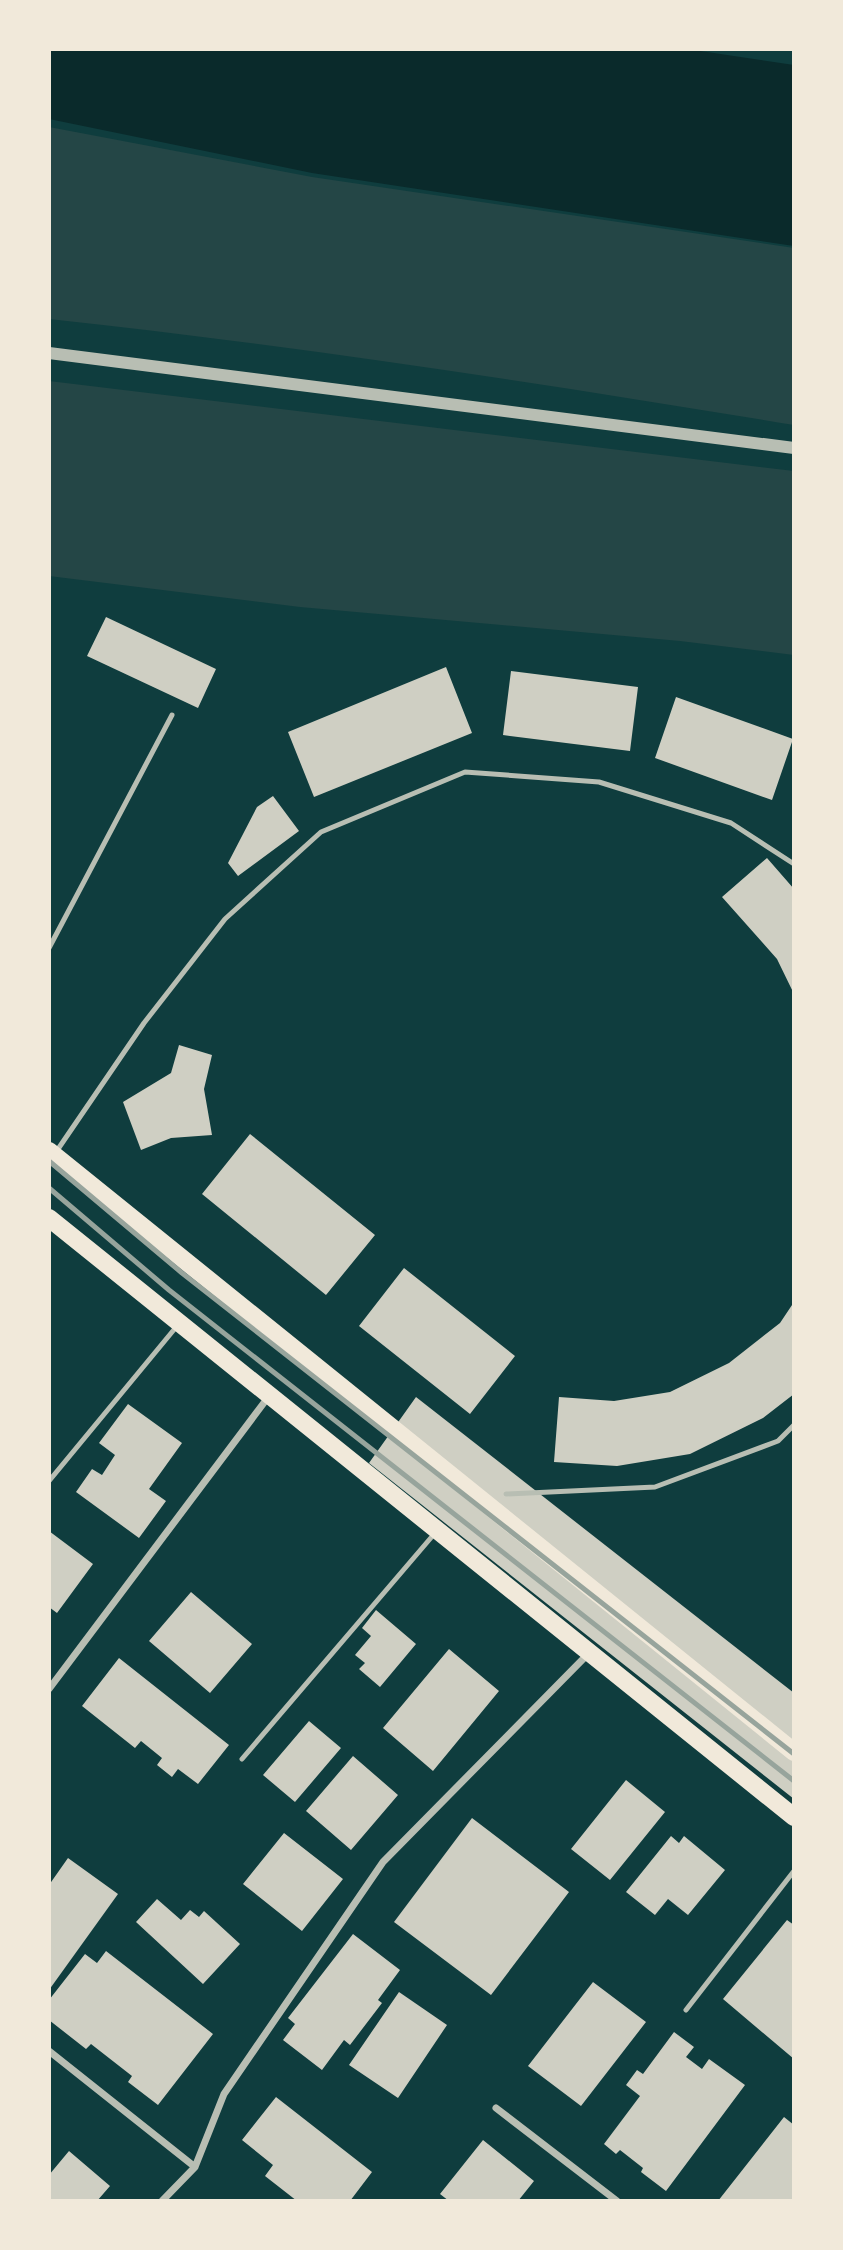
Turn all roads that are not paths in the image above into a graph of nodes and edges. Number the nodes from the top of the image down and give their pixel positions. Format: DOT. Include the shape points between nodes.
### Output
graph roads {
  1 [pos="49,353"];
  2 [pos="794,448"];
  3 [pos="172,715"];
  4 [pos="794,863"];
  5 [pos="49,948"];
  6 [pos="51,1153"];
  7 [pos="49,1218"];
  8 [pos="179,1324"];
  9 [pos="269,1396"];
  10 [pos="794,1425"];
  11 [pos="49,1481"];
  12 [pos="506,1494"];
  13 [pos="437,1531"];
  14 [pos="588,1653"];
  15 [pos="49,1688"];
  16 [pos="794,1752"];
  17 [pos="242,1759"];
  18 [pos="794,1817"];
  19 [pos="794,1871"];
  20 [pos="685,2010"];
  21 [pos="49,2051"];
  22 [pos="496,2108"];
  23 [pos="195,2167"];
  24 [pos="162,2201"];
  25 [pos="617,2201"];
  1 -- 2 [label="street"];
  3 -- 5 [label="lane"];
  4 -- 6 [label="lane" via="731,823 600,782 465,772 321,832 225,919"];
  6 -- 16 [label="main road"];
  7 -- 8 [label="main road"];
  8 -- 9 [label="main road"];
  8 -- 11 [label="lane"];
  9 -- 13 [label="main road"];
  9 -- 15 [label="street"];
  10 -- 12 [label="lane" via="778,1441 655,1487"];
  13 -- 14 [label="main road"];
  13 -- 17 [label="lane"];
  14 -- 18 [label="main road"];
  14 -- 23 [label="street" via="383,1863 224,2094"];
  19 -- 20 [label="lane"];
  21 -- 23 [label="street"];
  22 -- 25 [label="street"];
  23 -- 24 [label="street"];
}
